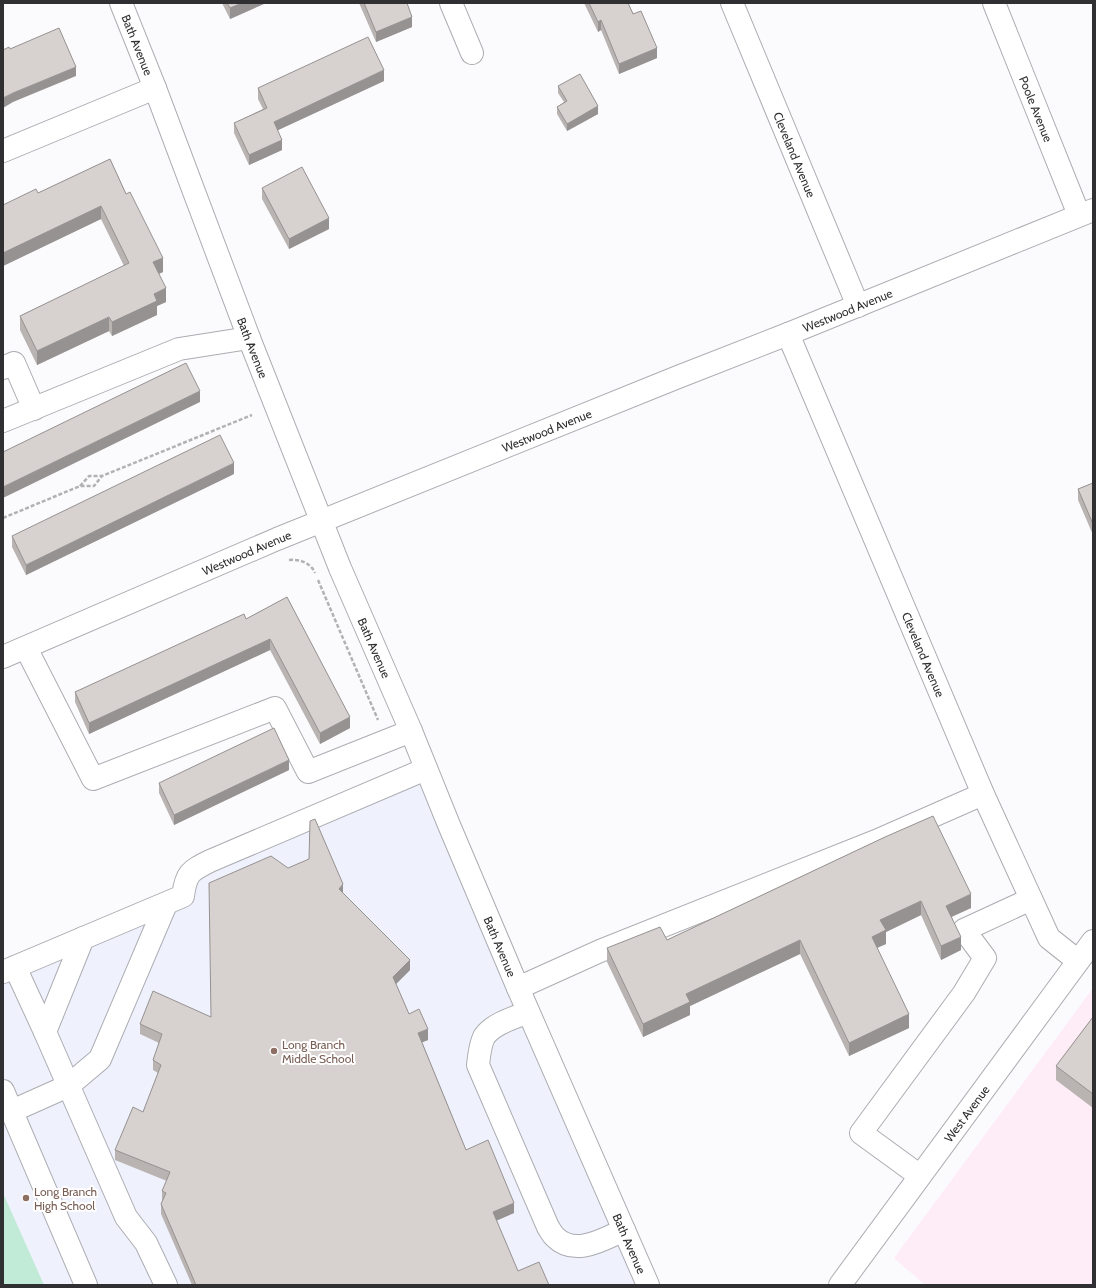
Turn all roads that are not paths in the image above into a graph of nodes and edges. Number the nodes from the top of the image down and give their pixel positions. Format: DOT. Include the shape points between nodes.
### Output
graph roads {
  1 [pos="121,3"];
  2 [pos="451,3"];
  3 [pos="732,3"];
  4 [pos="994,3"];
  5 [pos="472,53"];
  6 [pos="155,88"];
  7 [pos="3,151"];
  8 [pos="1086,213"];
  9 [pos="858,306"];
  10 [pos="788,334"];
  11 [pos="248,338"];
  12 [pos="3,368"];
  13 [pos="34,409"];
  14 [pos="3,421"];
  15 [pos="322,522"];
  16 [pos="26,648"];
  17 [pos="3,657"];
  18 [pos="411,731"];
  19 [pos="426,769"];
  20 [pos="982,794"];
  21 [pos="1031,899"];
  22 [pos="166,904"];
  23 [pos="83,938"];
  24 [pos="1093,941"];
  25 [pos="1078,961"];
  26 [pos="9,970"];
  27 [pos="518,988"];
  28 [pos="528,1012"];
  29 [pos="45,1032"];
  30 [pos="68,1086"];
  31 [pos="3,1091"];
  32 [pos="12,1111"];
  33 [pos="920,1176"];
  34 [pos="624,1230"];
  35 [pos="86,1285"];
  36 [pos="166,1285"];
  37 [pos="648,1285"];
  38 [pos="840,1285"];
  1 -- 6 [label="street, Bath Avenue"];
  2 -- 5 [label="street"];
  3 -- 9 [label="street, Cleveland Avenue"];
  4 -- 8 [label="street, Poole Avenue"];
  6 -- 7 [label="street"];
  6 -- 11 [label="street, Bath Avenue"];
  8 -- 9 [label="street, Westwood Avenue"];
  9 -- 10 [label="street, Westwood Avenue"];
  10 -- 15 [label="street, Westwood Avenue"];
  10 -- 20 [label="street, Cleveland Avenue"];
  11 -- 13 [label="street" via="180,349"];
  11 -- 15 [label="street, Bath Avenue"];
  12 -- 13 [label="street" via="14,363"];
  13 -- 14 [label="street"];
  15 -- 16 [label="street, Westwood Avenue"];
  15 -- 18 [label="street, Bath Avenue"];
  16 -- 17 [label="street, Westwood Avenue"];
  16 -- 18 [label="street" via="93,779 275,708 308,772"];
  18 -- 19 [label="street, Bath Avenue"];
  19 -- 22 [label="street" via="198,868 190,873 185,881 182,896"];
  19 -- 27 [label="street, Bath Avenue"];
  20 -- 21 [label="street, Cleveland Avenue"];
  20 -- 27 [label="street" via="876,841 600,951"];
  21 -- 25 [label="street, Cleveland Avenue" via="1049,938"];
  21 -- 33 [label="street" via="964,930 985,958 964,993 861,1133"];
  22 -- 23 [label="street"];
  22 -- 30 [label="street" via="100,1059"];
  23 -- 26 [label="street"];
  23 -- 29 [label="street"];
  24 -- 25 [label="street, West Avenue"];
  25 -- 33 [label="street, West Avenue"];
  26 -- 29 [label="street"];
  27 -- 28 [label="street, Bath Avenue"];
  28 -- 34 [label="street, Bath Avenue"];
  28 -- 34 [label="street" via="495,1027 485,1036 478,1065 548,1227 556,1238 568,1245 580,1246 591,1245"];
  29 -- 30 [label="street"];
  30 -- 32 [label="street"];
  30 -- 36 [label="street" via="126,1217 146,1243"];
  31 -- 32 [label="street"];
  32 -- 35 [label="street"];
  33 -- 38 [label="street, West Avenue"];
  34 -- 37 [label="street, Bath Avenue"];
}
